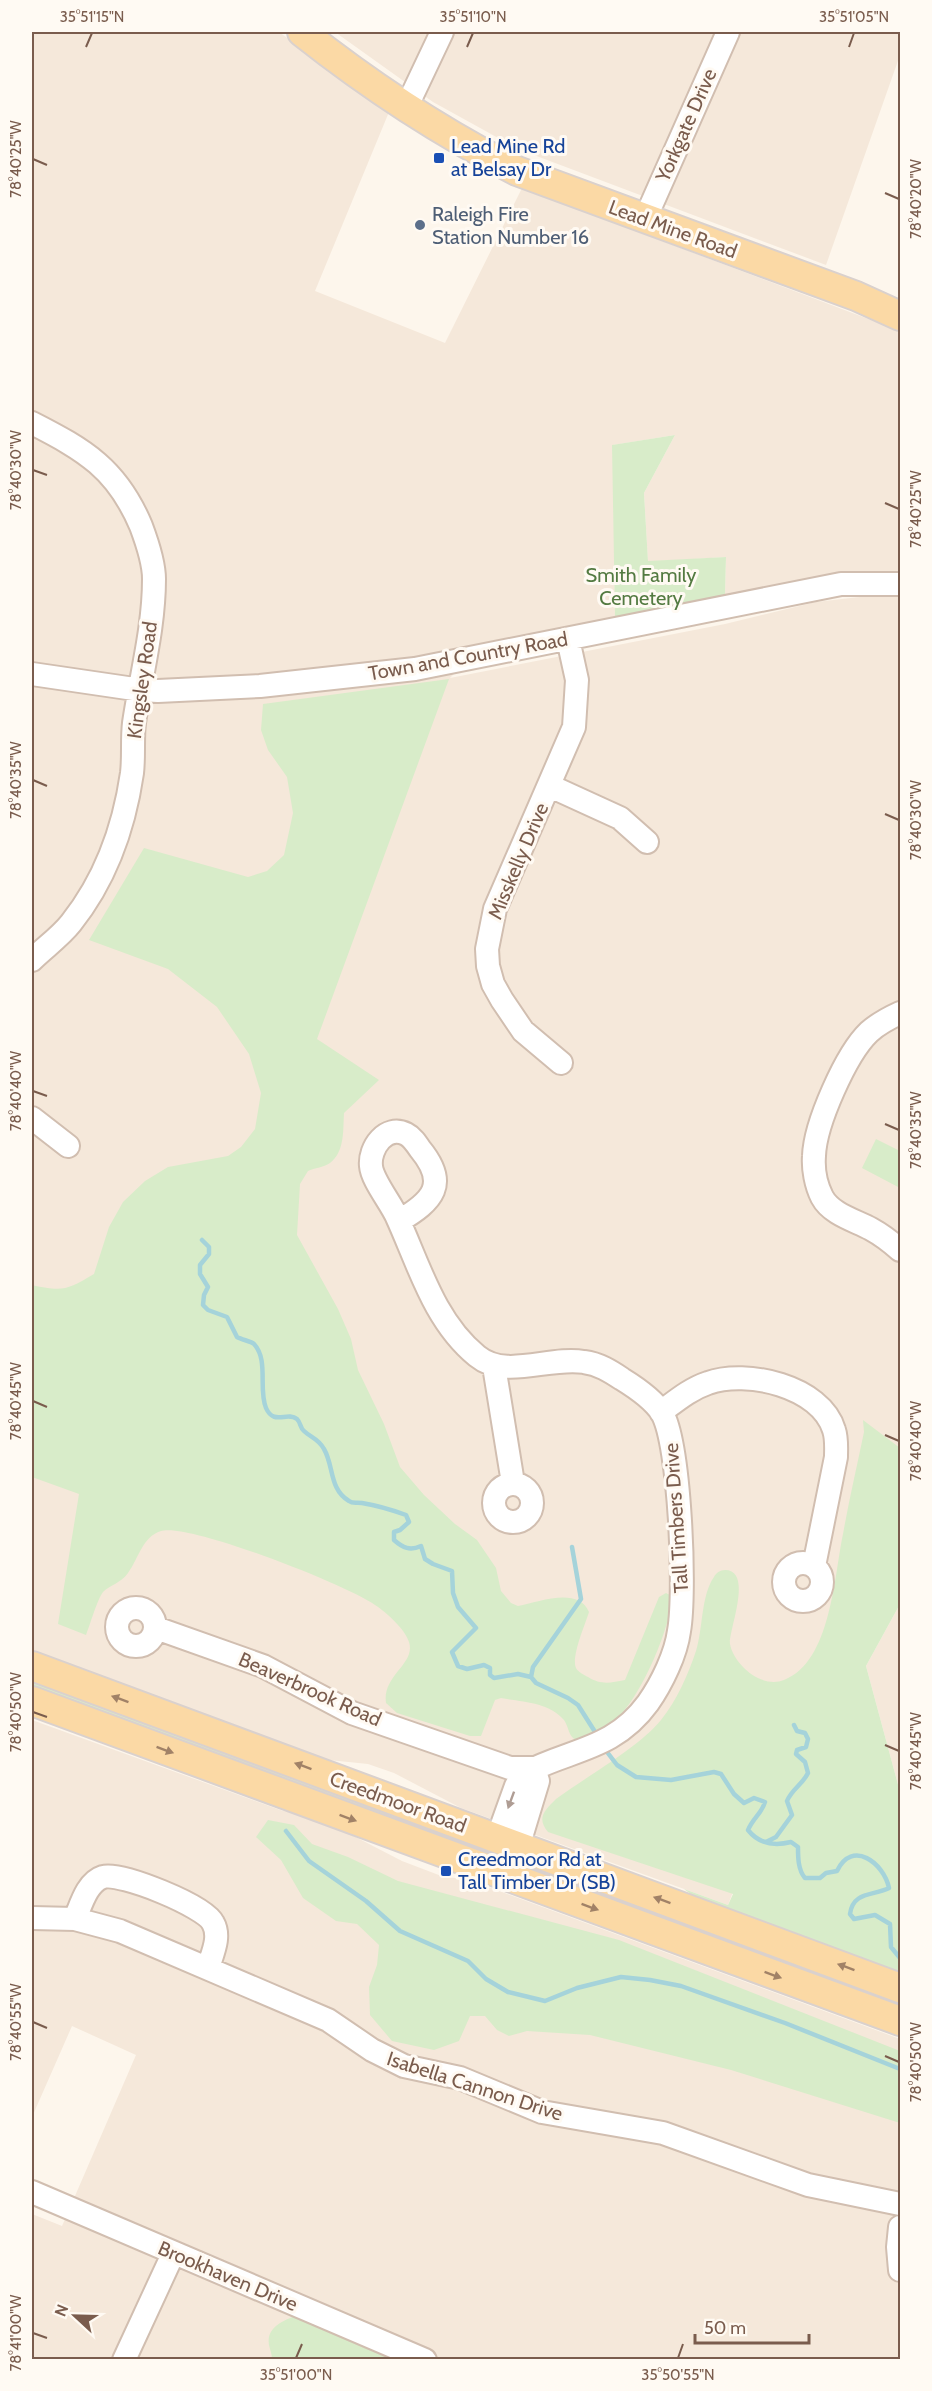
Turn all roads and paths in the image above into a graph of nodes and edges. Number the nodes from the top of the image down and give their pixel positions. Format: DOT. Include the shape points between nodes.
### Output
graph roads {
  1 [pos="302,32"];
  2 [pos="442,32"];
  3 [pos="728,32"];
  4 [pos="406,108"];
  5 [pos="645,219"];
  6 [pos="900,316"];
  7 [pos="32,423"];
  8 [pos="900,584"];
  9 [pos="568,639"];
  10 [pos="32,674"];
  11 [pos="141,690"];
  12 [pos="550,786"];
  13 [pos="646,842"];
  14 [pos="32,960"];
  15 [pos="900,1013"];
  16 [pos="561,1063"];
  17 [pos="32,1118"];
  18 [pos="68,1146"];
  19 [pos="399,1221"];
  20 [pos="900,1250"];
  21 [pos="494,1366"];
  22 [pos="661,1412"];
  23 [pos="513,1484"];
  24 [pos="813,1566"];
  25 [pos="156,1628"];
  26 [pos="32,1666"];
  27 [pos="32,1701"];
  28 [pos="534,1768"];
  29 [pos="507,1843"];
  30 [pos="32,1918"];
  31 [pos="75,1919"];
  32 [pos="208,1968"];
  33 [pos="900,1988"];
  34 [pos="900,2021"];
  35 [pos="32,2192"];
  36 [pos="900,2204"];
  37 [pos="900,2227"];
  38 [pos="174,2254"];
  39 [pos="900,2270"];
  40 [pos="124,2360"];
  41 [pos="425,2360"];
  1 -- 4 [label="main road, Lead Mine Road"];
  2 -- 4 [label="street"];
  3 -- 5 [label="street, Yorkgate Drive"];
  4 -- 5 [label="main road, Lead Mine Road" via="517,171"];
  5 -- 6 [label="main road, Lead Mine Road" via="856,296"];
  7 -- 11 [label="street, Kingsley Road" via="93,459 118,482 134,509 146,539 154,577"];
  8 -- 9 [label="street, Town and Country Road" via="841,584"];
  9 -- 11 [label="street, Town and Country Road" via="415,669 260,686"];
  9 -- 12 [label="street, Misskelly Drive" via="577,680 577,706 574,726"];
  10 -- 11 [label="street, Town and Country Road"];
  11 -- 14 [label="street, Kingsley Road" via="123,822 102,877 70,924"];
  12 -- 13 [label="street" via="620,818"];
  12 -- 16 [label="street, Misskelly Drive" via="495,909 487,949 493,984 502,1000 523,1031"];
  15 -- 20 [label="street" via="874,1028 854,1052 824,1112 814,1155 822,1198 834,1211 886,1237"];
  17 -- 18 [label="street"];
  19 -- 21 [label="street" via="445,1320 470,1350"];
  21 -- 22 [label="street, Tall Timbers Drive" via="583,1361 603,1367 643,1394"];
  21 -- 23 [label="street"];
  22 -- 24 [label="street" via="708,1382 742,1378 784,1385 816,1405 834,1428 836,1457"];
  22 -- 28 [label="street, Tall Timbers Drive" via="672,1440 682,1581 679,1634 672,1655 648,1703 616,1734 598,1745"];
  25 -- 28 [label="street, Beaverbrook Road" via="263,1666 352,1713 510,1768"];
  29 -- 26 [label="main road, Creedmoor Road, one-way"];
  27 -- 34 [label="main road, Creedmoor Road, one-way"];
  28 -- 29 [label="street" via="537,1781"];
  33 -- 29 [label="main road, Creedmoor Road, one-way"];
  30 -- 31 [label="street, Isabella Cannon Drive"];
  31 -- 32 [label="street, Isabella Cannon Drive" via="120,1930"];
  31 -- 32 [label="street" via="92,1885 103,1877 136,1883 190,1904 210,1918 217,1940"];
  32 -- 36 [label="street, Isabella Cannon Drive" via="328,2020 404,2066 460,2078 542,2112 663,2133 808,2185"];
  35 -- 38 [label="street, Brookhaven Drive"];
  37 -- 39 [label="street"];
  38 -- 40 [label="street"];
  38 -- 41 [label="street, Brookhaven Drive"];
}
